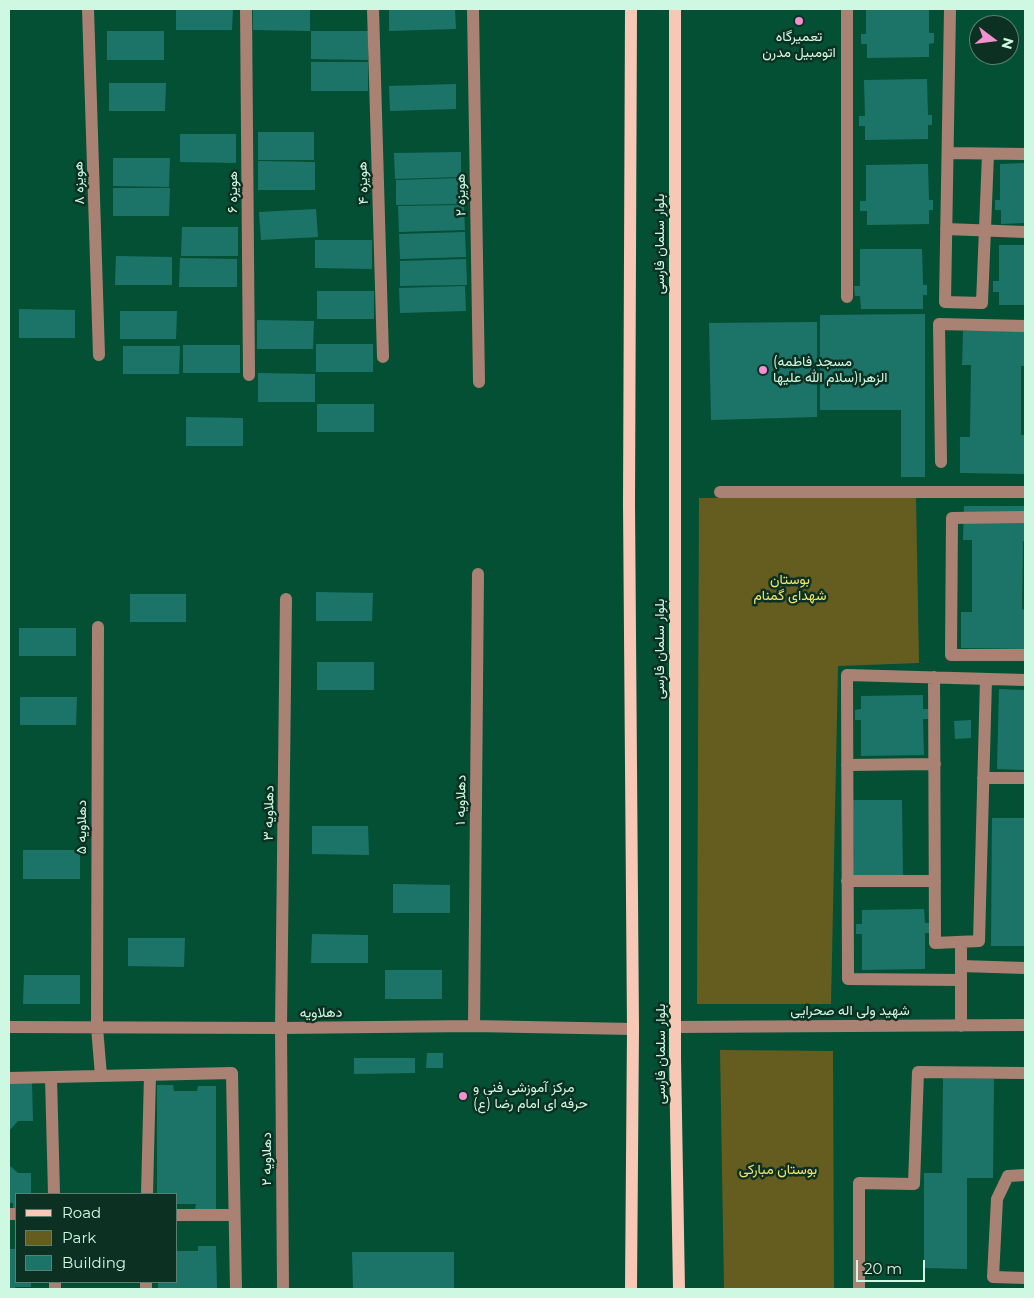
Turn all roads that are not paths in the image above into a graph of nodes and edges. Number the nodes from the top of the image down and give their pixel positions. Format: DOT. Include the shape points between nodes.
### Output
graph roads {
  1 [pos="88,9"];
  2 [pos="246,9"];
  3 [pos="373,9"];
  4 [pos="474,9"];
  5 [pos="630,9"];
  6 [pos="675,9"];
  7 [pos="846,9"];
  8 [pos="950,9"];
  9 [pos="948,153"];
  10 [pos="988,154"];
  11 [pos="1025,154"];
  12 [pos="946,230"];
  13 [pos="985,230"];
  14 [pos="1025,232"];
  15 [pos="847,297"];
  16 [pos="1025,326"];
  17 [pos="99,356"];
  18 [pos="384,356"];
  19 [pos="249,375"];
  20 [pos="478,382"];
  21 [pos="941,462"];
  22 [pos="720,492"];
  23 [pos="1025,492"];
  24 [pos="1025,517"];
  25 [pos="478,574"];
  26 [pos="286,599"];
  27 [pos="98,627"];
  28 [pos="1025,655"];
  29 [pos="934,677"];
  30 [pos="986,679"];
  31 [pos="1025,680"];
  32 [pos="935,764"];
  33 [pos="847,765"];
  34 [pos="984,778"];
  35 [pos="1025,778"];
  36 [pos="847,881"];
  37 [pos="935,881"];
  38 [pos="961,942"];
  39 [pos="961,966"];
  40 [pos="1025,968"];
  41 [pos="961,980"];
  42 [pos="1025,1025"];
  43 [pos="474,1026"];
  44 [pos="961,1026"];
  45 [pos="9,1027"];
  46 [pos="97,1027"];
  47 [pos="675,1027"];
  48 [pos="281,1028"];
  49 [pos="633,1029"];
  50 [pos="1025,1073"];
  51 [pos="150,1075"];
  52 [pos="101,1076"];
  53 [pos="51,1077"];
  54 [pos="9,1078"];
  55 [pos="1025,1175"];
  56 [pos="54,1193"];
  57 [pos="148,1193"];
  58 [pos="178,1215"];
  59 [pos="234,1215"];
  60 [pos="1025,1278"];
  61 [pos="236,1289"];
  62 [pos="283,1289"];
  63 [pos="631,1289"];
  64 [pos="679,1289"];
  65 [pos="859,1289"];
  1 -- 17 [label="street, هویزه ۸"];
  2 -- 19 [label="street, هویزه ۶"];
  3 -- 18 [label="street, هویزه ۴"];
  4 -- 20 [label="street, هویزه ۲"];
  5 -- 49 [label="main road, بلوار سلمان فارسی"];
  6 -- 47 [label="main road, بلوار سلمان فارسی"];
  7 -- 15 [label="street"];
  8 -- 9 [label="street"];
  9 -- 10 [label="street"];
  9 -- 12 [label="street"];
  10 -- 11 [label="street"];
  10 -- 13 [label="street"];
  12 -- 13 [label="street"];
  12 -- 13 [label="street" via="945,302 982,303"];
  13 -- 14 [label="street"];
  16 -- 21 [label="street" via="939,324"];
  22 -- 23 [label="street"];
  24 -- 28 [label="street" via="952,518 951,655"];
  25 -- 43 [label="street, دهلاویه ۱"];
  26 -- 48 [label="street, دهلاویه ۳"];
  27 -- 46 [label="street, دهلاویه ۵"];
  29 -- 30 [label="street"];
  29 -- 32 [label="street"];
  29 -- 33 [label="street" via="847,675"];
  30 -- 31 [label="street"];
  30 -- 34 [label="street"];
  32 -- 33 [label="street"];
  32 -- 37 [label="street"];
  33 -- 36 [label="street"];
  34 -- 35 [label="street"];
  34 -- 38 [label="street" via="979,941"];
  36 -- 37 [label="street"];
  36 -- 41 [label="street" via="848,979"];
  37 -- 38 [label="street" via="935,943"];
  38 -- 39 [label="street"];
  39 -- 40 [label="street"];
  39 -- 41 [label="street"];
  41 -- 44 [label="street"];
  42 -- 44 [label="street, شهید ولی اله صحرایی"];
  43 -- 48 [label="street, دهلاویه"];
  43 -- 49 [label="street, دهلاویه"];
  44 -- 47 [label="street, شهید ولی اله صحرایی"];
  45 -- 46 [label="street, دهلاویه"];
  46 -- 48 [label="street, دهلاویه"];
  46 -- 52 [label="street, دهلاویه ۵"];
  47 -- 64 [label="main road, بلوار سلمان فارسی"];
  48 -- 62 [label="street, دهلاویه ۲"];
  49 -- 63 [label="main road, بلوار سلمان فارسی"];
  50 -- 65 [label="street" via="918,1072 914,1184 859,1183"];
  51 -- 52 [label="street"];
  51 -- 57 [label="street"];
  51 -- 59 [label="street" via="232,1073"];
  52 -- 53 [label="street"];
  53 -- 54 [label="street"];
  53 -- 56 [label="street"];
  55 -- 60 [label="street" via="1008,1176 997,1199 993,1277"];
  58 -- 59 [label="street"];
  59 -- 61 [label="street"];
}
